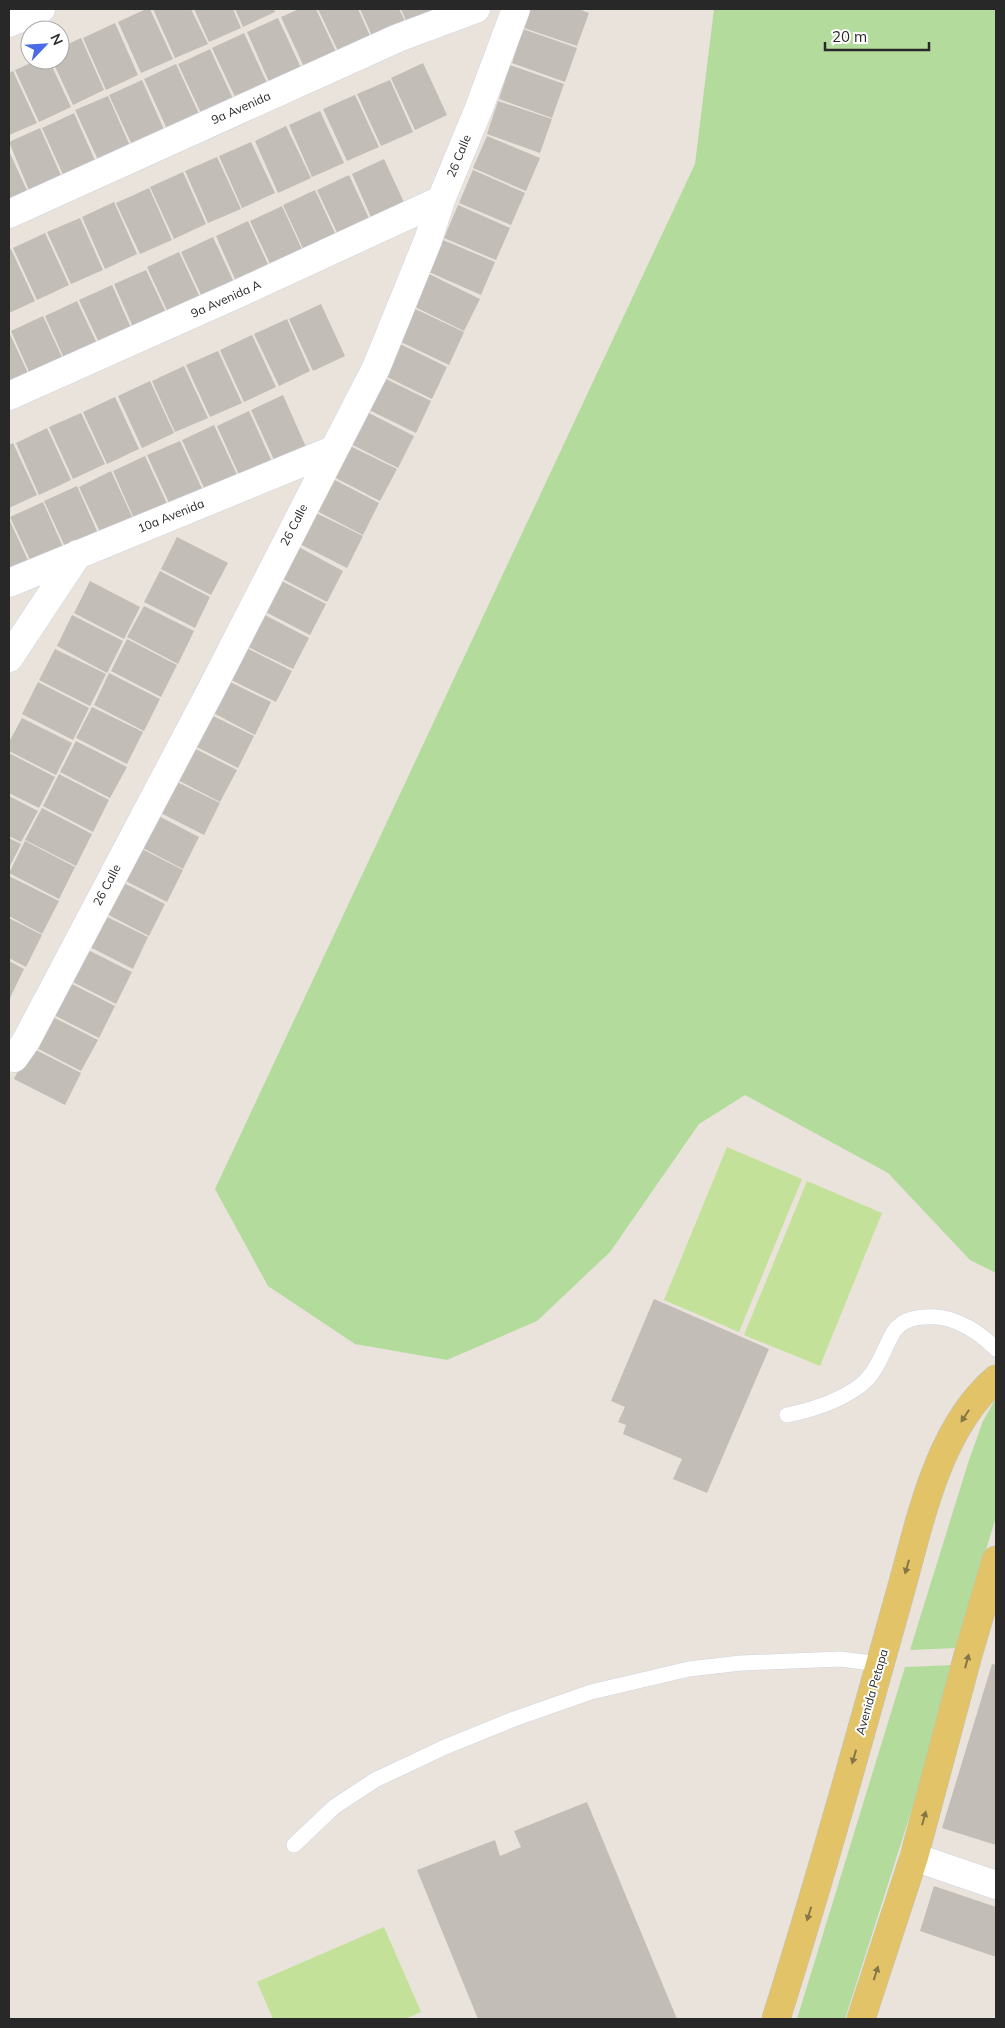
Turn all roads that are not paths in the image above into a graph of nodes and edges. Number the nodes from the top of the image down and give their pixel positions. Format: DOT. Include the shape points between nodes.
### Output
graph roads {
  1 [pos="41,9"];
  2 [pos="476,9"];
  3 [pos="516,9"];
  4 [pos="9,23"];
  5 [pos="441,200"];
  6 [pos="9,214"];
  7 [pos="9,396"];
  8 [pos="333,450"];
  9 [pos="78,554"];
  10 [pos="9,583"];
  11 [pos="9,658"];
  12 [pos="9,1056"];
  13 [pos="996,1349"];
  14 [pos="996,1379"];
  15 [pos="787,1415"];
  16 [pos="996,1560"];
  17 [pos="880,1664"];
  18 [pos="294,1844"];
  19 [pos="914,1856"];
  20 [pos="996,1885"];
  21 [pos="776,2019"];
  22 [pos="861,2019"];
  1 -- 4 [label="street"];
  2 -- 6 [label="street, 9a Avenida" via="398,38"];
  3 -- 5 [label="street, 26 Calle"];
  5 -- 7 [label="street, 9a Avenida A"];
  5 -- 8 [label="street, 26 Calle" via="376,368"];
  8 -- 9 [label="street, 10a Avenida"];
  8 -- 12 [label="street, 26 Calle" via="26,1041 14,1058"];
  9 -- 10 [label="street, 10a Avenida"];
  9 -- 11 [label="street"];
  13 -- 15 [label="lane" via="981,1335 958,1322 940,1318 907,1321 893,1332 875,1370 860,1385 821,1405"];
  14 -- 17 [label="main road, Avenida Petapa, one-way" via="958,1426 935,1475"];
  19 -- 16 [label="main road, one-way"];
  17 -- 18 [label="lane" via="840,1658 688,1668 591,1692 505,1722 375,1780 334,1807"];
  17 -- 21 [label="main road, Avenida Petapa, one-way"];
  19 -- 20 [label="street"];
  22 -- 19 [label="main road, one-way"];
}
